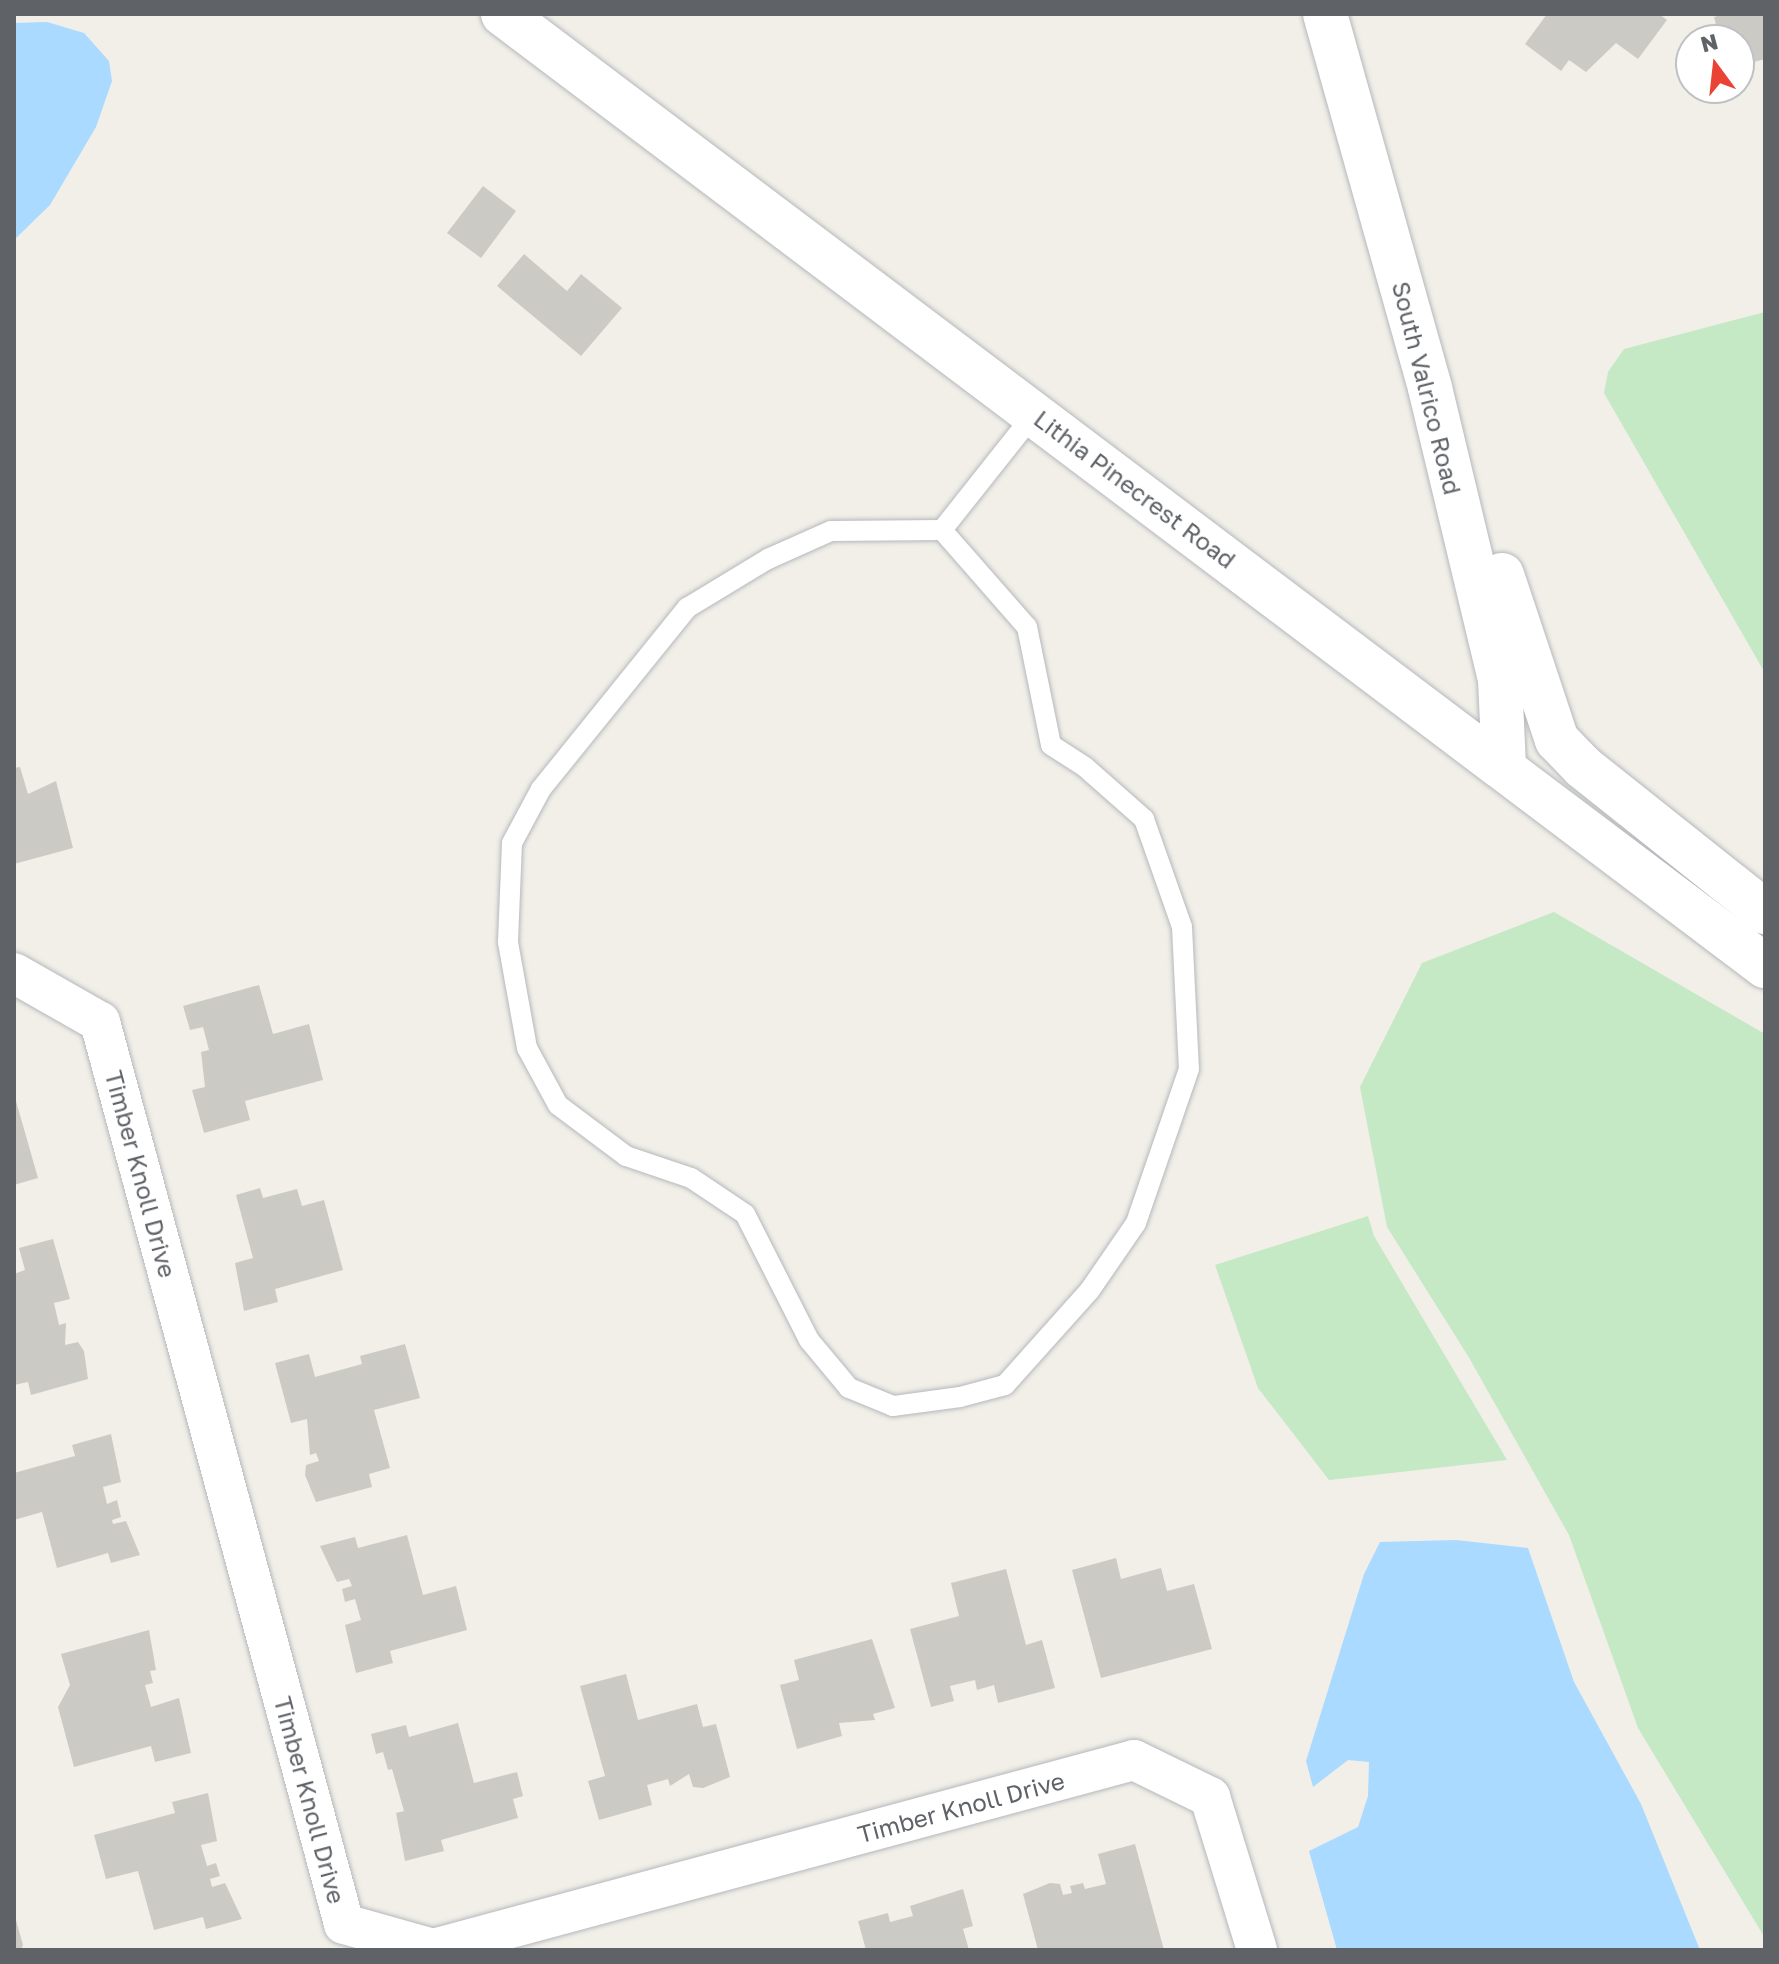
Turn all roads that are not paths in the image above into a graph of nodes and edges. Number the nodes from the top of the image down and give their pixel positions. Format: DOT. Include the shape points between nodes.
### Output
graph roads {
  1 [pos="503,14"];
  2 [pos="1325,14"];
  3 [pos="1430,388"];
  4 [pos="1034,414"];
  5 [pos="942,530"];
  6 [pos="1504,767"];
  7 [pos="1765,912"];
  8 [pos="1765,966"];
  9 [pos="14,973"];
  10 [pos="1257,1950"];
  1 -- 4 [label="main road, Lithia Pinecrest Road"];
  2 -- 3 [label="main road, South Valrico Road"];
  3 -- 6 [label="main road, South Valrico Road" via="1500,679"];
  3 -- 7 [label="main road" via="1464,462 1557,740 1583,767"];
  4 -- 5 [label="lane"];
  4 -- 6 [label="main road, Lithia Pinecrest Road"];
  5 -- 5 [label="lane" via="831,531 768,559 687,608 541,789 512,843 508,942 527,1048 558,1105 626,1156 691,1178 745,1214 809,1340 849,1388 893,1406 1005,1385 1090,1290 1136,1223 1189,1069 1182,927 1144,819 1051,745 1027,627"];
  6 -- 8 [label="main road, Lithia Pinecrest Road"];
  9 -- 10 [label="street, Timber Knoll Drive" via="100,1022 344,1924 433,1949 1134,1760 1210,1797"];
}
